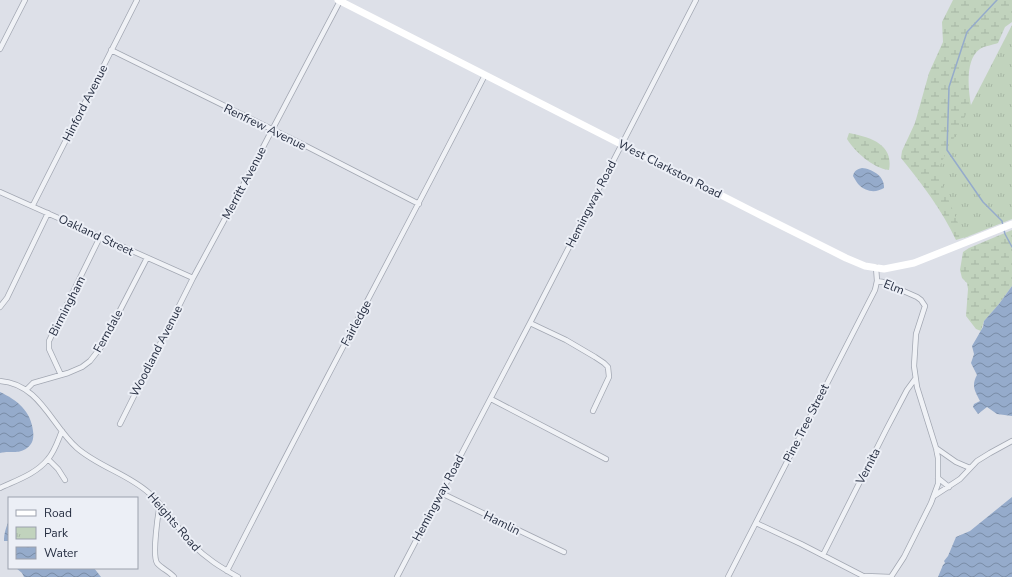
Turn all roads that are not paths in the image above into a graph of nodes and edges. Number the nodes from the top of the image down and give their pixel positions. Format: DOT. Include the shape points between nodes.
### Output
graph roads {
  1 [pos="24,0"];
  2 [pos="136,0"];
  3 [pos="696,0"];
  4 [pos="339,1"];
  5 [pos="0,49"];
  6 [pos="111,50"];
  7 [pos="485,75"];
  8 [pos="272,130"];
  9 [pos="622,145"];
  10 [pos="0,192"];
  11 [pos="419,204"];
  12 [pos="33,205"];
  13 [pos="48,212"];
  14 [pos="1012,224"];
  15 [pos="100,237"];
  16 [pos="147,258"];
  17 [pos="876,268"];
  18 [pos="193,278"];
  19 [pos="877,281"];
  20 [pos="0,307"];
  21 [pos="530,323"];
  22 [pos="61,376"];
  23 [pos="916,379"];
  24 [pos="0,380"];
  25 [pos="26,390"];
  26 [pos="490,399"];
  27 [pos="593,411"];
  28 [pos="120,424"];
  29 [pos="62,431"];
  30 [pos="1012,441"];
  31 [pos="936,448"];
  32 [pos="606,459"];
  33 [pos="48,460"];
  34 [pos="970,468"];
  35 [pos="938,478"];
  36 [pos="65,480"];
  37 [pos="949,487"];
  38 [pos="0,488"];
  39 [pos="441,493"];
  40 [pos="934,496"];
  41 [pos="160,504"];
  42 [pos="756,523"];
  43 [pos="564,552"];
  44 [pos="823,555"];
  45 [pos="227,571"];
  46 [pos="865,576"];
  47 [pos="174,577"];
  48 [pos="238,577"];
  49 [pos="397,577"];
  50 [pos="728,577"];
  51 [pos="891,577"];
  1 -- 5 [label="street"];
  2 -- 6 [label="street, Hinford Avenue"];
  3 -- 9 [label="street, Hemingway Road"];
  4 -- 7 [label="main road, West Clarkston Road"];
  4 -- 8 [label="street, Merritt Avenue"];
  6 -- 8 [label="street, Renfrew Avenue"];
  6 -- 12 [label="street, Hinford Avenue"];
  7 -- 9 [label="main road, West Clarkston Road"];
  7 -- 11 [label="street, Fairledge"];
  8 -- 11 [label="street, Renfrew Avenue"];
  8 -- 18 [label="street, Merritt Avenue"];
  9 -- 17 [label="main road, West Clarkston Road" via="846,258"];
  9 -- 21 [label="street, Hemingway Road"];
  10 -- 12 [label="street, Oakland Street"];
  11 -- 45 [label="street, Fairledge"];
  12 -- 13 [label="street, Oakland Street"];
  13 -- 15 [label="street, Oakland Street"];
  13 -- 20 [label="street" via="7,298"];
  14 -- 17 [label="main road, West Clarkston Road" via="914,263 884,269"];
  15 -- 16 [label="street, Oakland Street"];
  15 -- 22 [label="street, Birmingham" via="50,341 49,349"];
  16 -- 18 [label="street, Oakland Street"];
  16 -- 22 [label="street, Ferndale" via="101,347 82,367"];
  17 -- 19 [label="street, Pine Tree Street"];
  18 -- 28 [label="street, Woodland Avenue"];
  19 -- 23 [label="street, Elm" via="910,294 921,300 925,306 916,334"];
  19 -- 42 [label="street, Pine Tree Street" via="875,290"];
  21 -- 26 [label="street, Hemingway Road"];
  21 -- 27 [label="street" via="595,356 608,367 609,376"];
  22 -- 25 [label="street, Ferndale" via="34,382"];
  23 -- 31 [label="street"];
  23 -- 44 [label="street, Vernita" via="907,390"];
  24 -- 25 [label="street, Heights Road"];
  25 -- 29 [label="street, Heights Road" via="36,397"];
  26 -- 32 [label="street"];
  26 -- 39 [label="street, Hemingway Road"];
  29 -- 33 [label="street"];
  29 -- 41 [label="street, Heights Road" via="79,449 140,485"];
  30 -- 34 [label="street" via="977,461"];
  31 -- 34 [label="street"];
  31 -- 35 [label="street"];
  33 -- 36 [label="street"];
  33 -- 38 [label="street" via="29,474"];
  34 -- 37 [label="street"];
  35 -- 37 [label="street"];
  35 -- 40 [label="street"];
  37 -- 40 [label="street"];
  39 -- 43 [label="street, Hamlin"];
  39 -- 49 [label="street, Hemingway Road"];
  40 -- 51 [label="street" via="904,557"];
  41 -- 45 [label="street, Heights Road" via="191,544"];
  41 -- 47 [label="street" via="156,522 156,561"];
  42 -- 44 [label="street"];
  42 -- 50 [label="street, Pine Tree Street"];
  44 -- 46 [label="street"];
  45 -- 48 [label="street, Heights Road"];
  46 -- 51 [label="street"];
}
